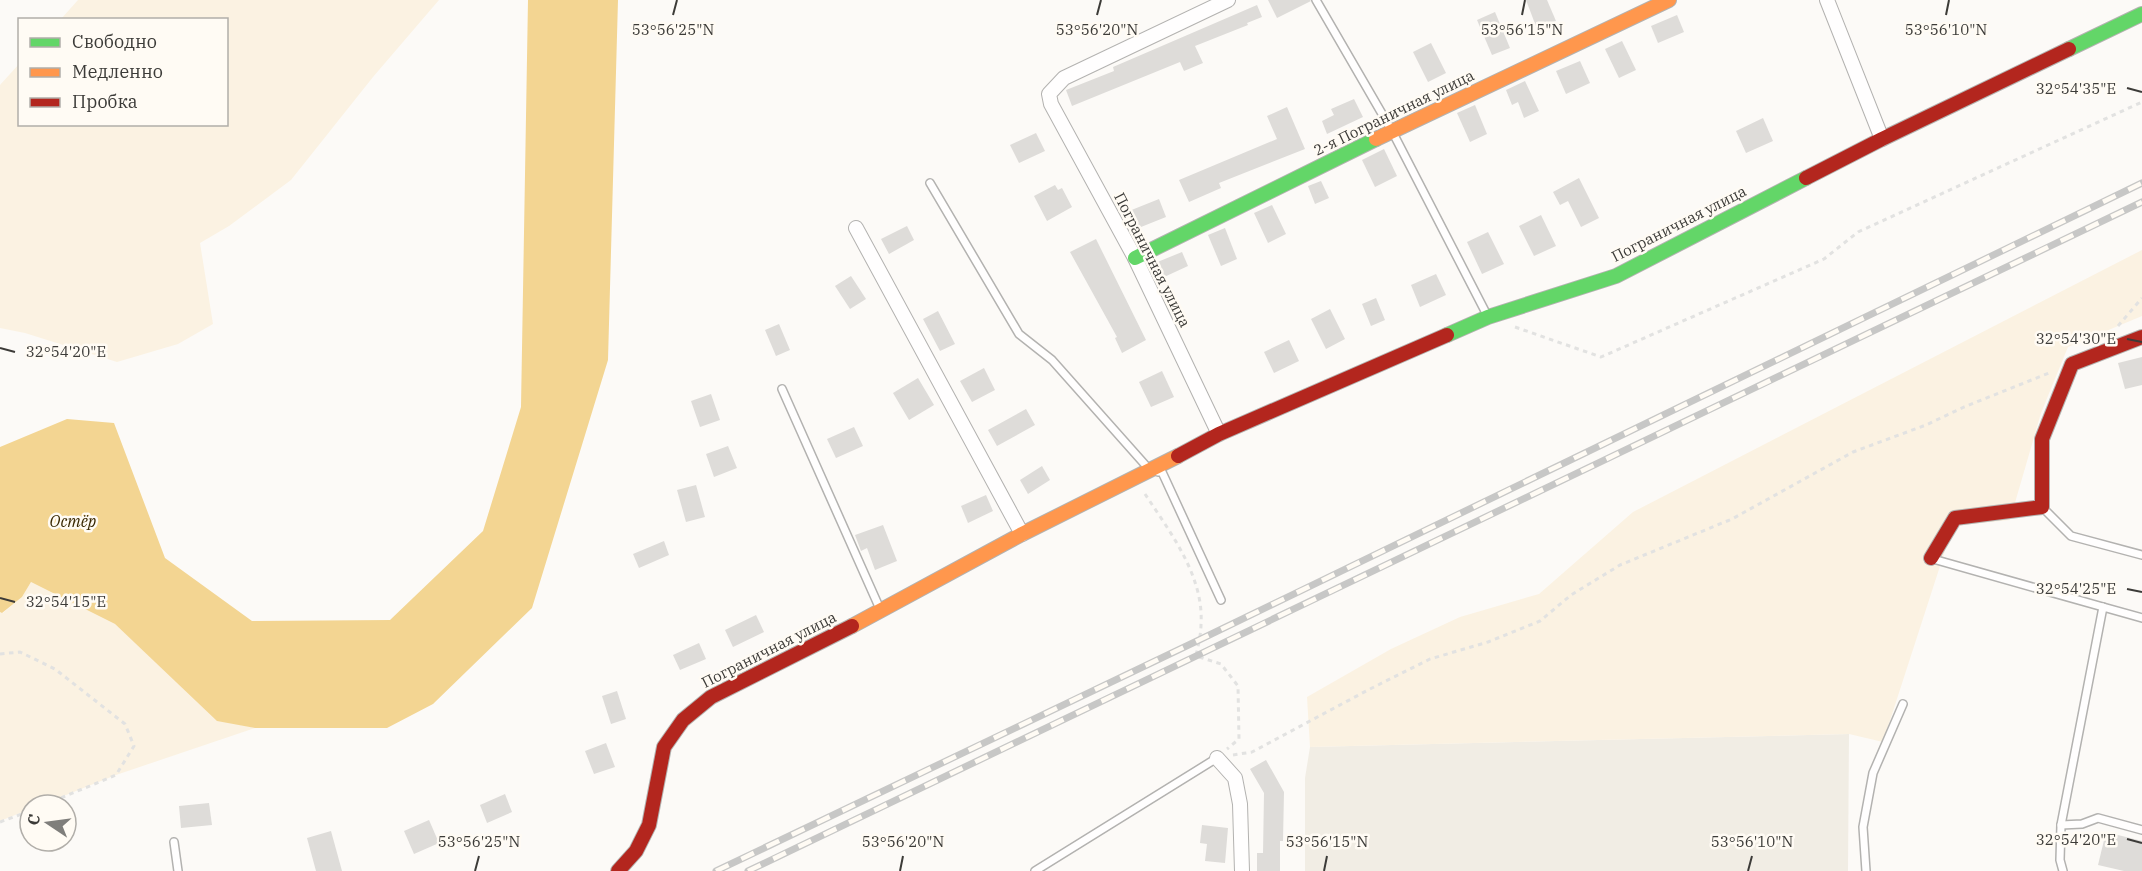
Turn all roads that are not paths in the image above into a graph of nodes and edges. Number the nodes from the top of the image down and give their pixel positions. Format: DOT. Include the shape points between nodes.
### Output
graph roads {
  1 [pos="1228,0"];
  2 [pos="1316,0"];
  3 [pos="1669,0"];
  4 [pos="1827,0"];
  5 [pos="2142,14"];
  6 [pos="1392,131"];
  7 [pos="1882,139"];
  8 [pos="930,183"];
  9 [pos="856,228"];
  10 [pos="1135,258"];
  11 [pos="1488,317"];
  12 [pos="2142,337"];
  13 [pos="782,389"];
  14 [pos="1219,434"];
  15 [pos="1151,471"];
  16 [pos="2042,507"];
  17 [pos="1022,534"];
  18 [pos="2142,555"];
  19 [pos="1931,558"];
  20 [pos="1221,600"];
  21 [pos="2103,608"];
  22 [pos="881,611"];
  23 [pos="2142,618"];
  24 [pos="1903,704"];
  25 [pos="1217,758"];
  26 [pos="2061,825"];
  27 [pos="2142,830"];
  28 [pos="174,842"];
  29 [pos="178,871"];
  30 [pos="618,871"];
  31 [pos="1035,871"];
  32 [pos="1242,871"];
  33 [pos="1866,871"];
  34 [pos="2062,871"];
  1 -- 10 [label="street, Пограничная улица" via="1064,78 1049,94"];
  2 -- 6 [label="lane"];
  3 -- 6 [label="street, 2-я Пограничная улица"];
  4 -- 7 [label="street"];
  5 -- 7 [label="street, Пограничная улица"];
  6 -- 10 [label="street, 2-я Пограничная улица"];
  6 -- 11 [label="lane"];
  7 -- 11 [label="street, Пограничная улица" via="1616,276"];
  8 -- 15 [label="lane" via="1019,334 1053,360"];
  9 -- 17 [label="street"];
  10 -- 14 [label="street, Пограничная улица"];
  11 -- 14 [label="street, Пограничная улица"];
  12 -- 16 [label="street" via="2072,364 2042,439"];
  13 -- 22 [label="lane"];
  14 -- 15 [label="street, Пограничная улица"];
  15 -- 17 [label="street, Пограничная улица"];
  15 -- 20 [label="lane" via="1162,472"];
  16 -- 18 [label="lane" via="2071,536"];
  16 -- 19 [label="street" via="1955,518"];
  17 -- 22 [label="street, Пограничная улица"];
  19 -- 21 [label="lane"];
  21 -- 23 [label="lane"];
  21 -- 26 [label="lane"];
  22 -- 30 [label="street, Пограничная улица" via="711,697 683,720 664,747 649,825 636,851"];
  24 -- 33 [label="lane" via="1873,773 1863,827"];
  25 -- 31 [label="lane"];
  25 -- 32 [label="street" via="1235,778 1240,804"];
  26 -- 27 [label="lane" via="2098,818"];
  26 -- 34 [label="lane"];
  28 -- 29 [label="lane"];
}
